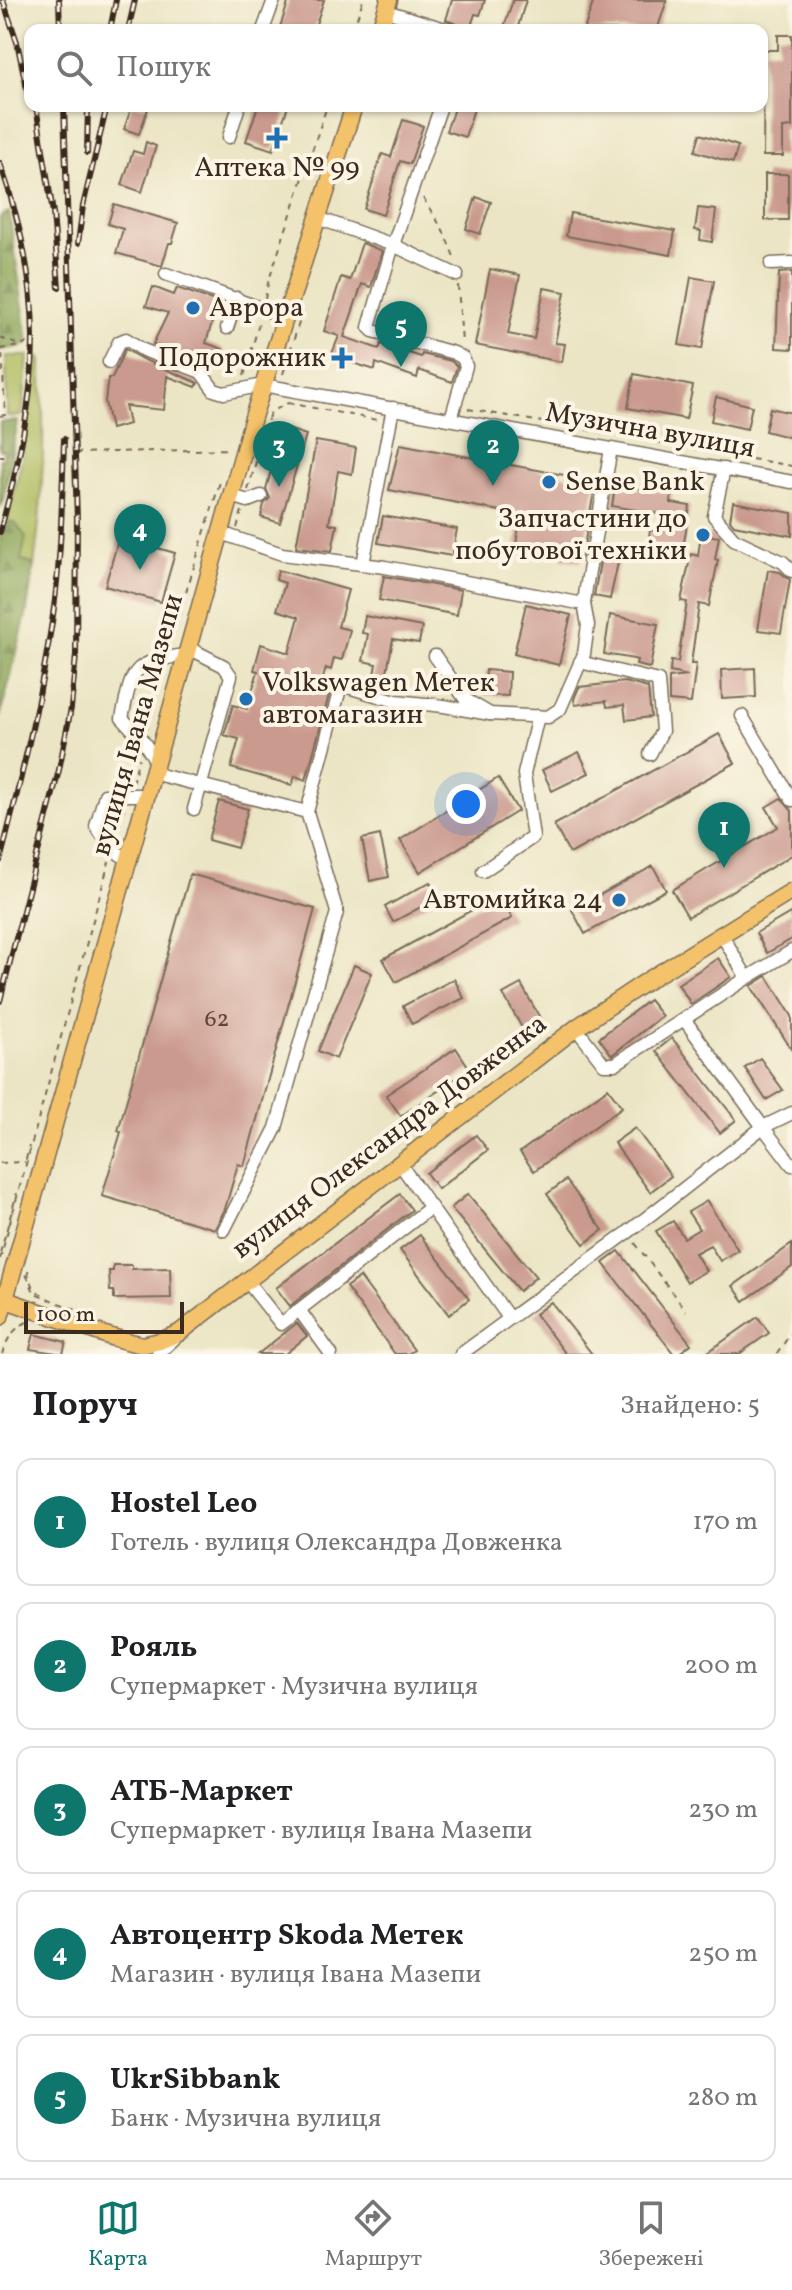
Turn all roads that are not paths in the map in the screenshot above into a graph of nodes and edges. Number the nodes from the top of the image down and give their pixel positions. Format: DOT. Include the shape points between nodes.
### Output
graph roads {
  1 [pos="274,0"];
  2 [pos="388,5"];
  3 [pos="265,24"];
  4 [pos="434,24"];
  5 [pos="237,112"];
  6 [pos="352,112"];
  7 [pos="439,112"];
  8 [pos="229,137"];
  9 [pos="318,218"];
  10 [pos="393,245"];
  11 [pos="792,263"];
  12 [pos="771,264"];
  13 [pos="166,274"];
  14 [pos="457,275"];
  15 [pos="237,298"];
  16 [pos="285,317"];
  17 [pos="227,328"];
  18 [pos="109,362"];
  19 [pos="263,385"];
  20 [pos="393,408"];
  21 [pos="453,413"];
  22 [pos="611,449"];
  23 [pos="724,469"];
  24 [pos="792,482"];
  25 [pos="232,496"];
  26 [pos="261,496"];
  27 [pos="221,533"];
  28 [pos="363,564"];
  29 [pos="792,571"];
  30 [pos="584,604"];
  31 [pos="181,647"];
  32 [pos="435,656"];
  33 [pos="580,662"];
  34 [pos="490,714"];
  35 [pos="538,716"];
  36 [pos="742,716"];
  37 [pos="650,754"];
  38 [pos="154,767"];
  39 [pos="201,786"];
  40 [pos="137,794"];
  41 [pos="792,800"];
  42 [pos="194,809"];
  43 [pos="307,812"];
  44 [pos="127,859"];
  45 [pos="483,871"];
  46 [pos="792,891"];
  47 [pos="722,935"];
  48 [pos="792,951"];
  49 [pos="747,978"];
  50 [pos="684,1019"];
  51 [pos="576,1028"];
  52 [pos="792,1113"];
  53 [pos="763,1127"];
  54 [pos="400,1164"];
  55 [pos="792,1165"];
  56 [pos="431,1207"];
  57 [pos="224,1230"];
  58 [pos="246,1280"];
  59 [pos="6,1300"];
  60 [pos="299,1310"];
  61 [pos="0,1317"];
  62 [pos="509,1318"];
  63 [pos="179,1333"];
  64 [pos="158,1354"];
  65 [pos="331,1354"];
  66 [pos="461,1354"];
  1 -- 3 [label="street"];
  2 -- 4 [label="street"];
  5 -- 8 [label="street"];
  6 -- 9 [label="main road, вулиця Івана Мазепи"];
  7 -- 10 [label="street"];
  9 -- 10 [label="street"];
  9 -- 16 [label="main road, вулиця Івана Мазепи"];
  10 -- 14 [label="street"];
  10 -- 21 [label="street" via="369,327 463,358 466,366"];
  11 -- 12 [label="street"];
  13 -- 15 [label="street"];
  15 -- 16 [label="street"];
  15 -- 17 [label="street"];
  16 -- 19 [label="main road, вулиця Івана Мазепи"];
  18 -- 19 [label="street" via="126,339 201,372 214,390"];
  19 -- 20 [label="street, Музична вулиця"];
  19 -- 25 [label="main road, вулиця Івана Мазепи"];
  20 -- 21 [label="street, Музична вулиця"];
  20 -- 28 [label="street"];
  21 -- 22 [label="street, Музична вулиця"];
  22 -- 23 [label="street, Музична вулиця"];
  22 -- 30 [label="street"];
  23 -- 24 [label="street, Музична вулиця"];
  23 -- 29 [label="street" via="714,516 734,539"];
  25 -- 26 [label="street" via="248,501"];
  25 -- 27 [label="main road, вулиця Івана Мазепи"];
  27 -- 28 [label="street" via="282,554"];
  27 -- 31 [label="main road, вулиця Івана Мазепи"];
  28 -- 30 [label="street"];
  30 -- 33 [label="street" via="588,625"];
  31 -- 38 [label="main road, вулиця Івана Мазепи"];
  31 -- 38 [label="street" via="139,667 131,677 122,718 143,741"];
  31 -- 39 [label="street" via="224,666 231,676"];
  32 -- 34 [label="street" via="466,700"];
  33 -- 35 [label="street" via="560,709"];
  33 -- 37 [label="street" via="658,681 662,731"];
  34 -- 35 [label="street"];
  34 -- 43 [label="street" via="396,701 341,685"];
  35 -- 45 [label="street" via="524,774 533,837"];
  36 -- 41 [label="street"];
  38 -- 39 [label="street"];
  38 -- 40 [label="main road, вулиця Івана Мазепи"];
  39 -- 42 [label="street"];
  39 -- 43 [label="street"];
  40 -- 44 [label="main road, вулиця Івана Мазепи"];
  40 -- 44 [label="street" via="105,795 96,826 112,849"];
  43 -- 57 [label="street" via="337,912 276,1128"];
  44 -- 59 [label="main road, вулиця Івана Мазепи"];
  46 -- 47 [label="main road, вулиця Олександра Довженка"];
  47 -- 49 [label="street"];
  47 -- 51 [label="main road, вулиця Олександра Довженка"];
  48 -- 49 [label="street"];
  49 -- 50 [label="street"];
  50 -- 51 [label="street" via="615,1064 604,1064"];
  50 -- 53 [label="street"];
  51 -- 54 [label="main road, вулиця Олександра Довженка"];
  52 -- 53 [label="street"];
  53 -- 55 [label="street"];
  53 -- 62 [label="street"];
  54 -- 56 [label="street"];
  54 -- 58 [label="main road, вулиця Олександра Довженка"];
  56 -- 60 [label="street"];
  56 -- 62 [label="street"];
  58 -- 60 [label="street" via="281,1324"];
  58 -- 63 [label="main road, вулиця Олександра Довженка"];
  59 -- 61 [label="main road, вулиця Івана Мазепи"];
  59 -- 63 [label="main road, вулиця Олександра Довженка" via="142,1345"];
  60 -- 65 [label="street"];
  62 -- 66 [label="street"];
  63 -- 64 [label="street"];
}
